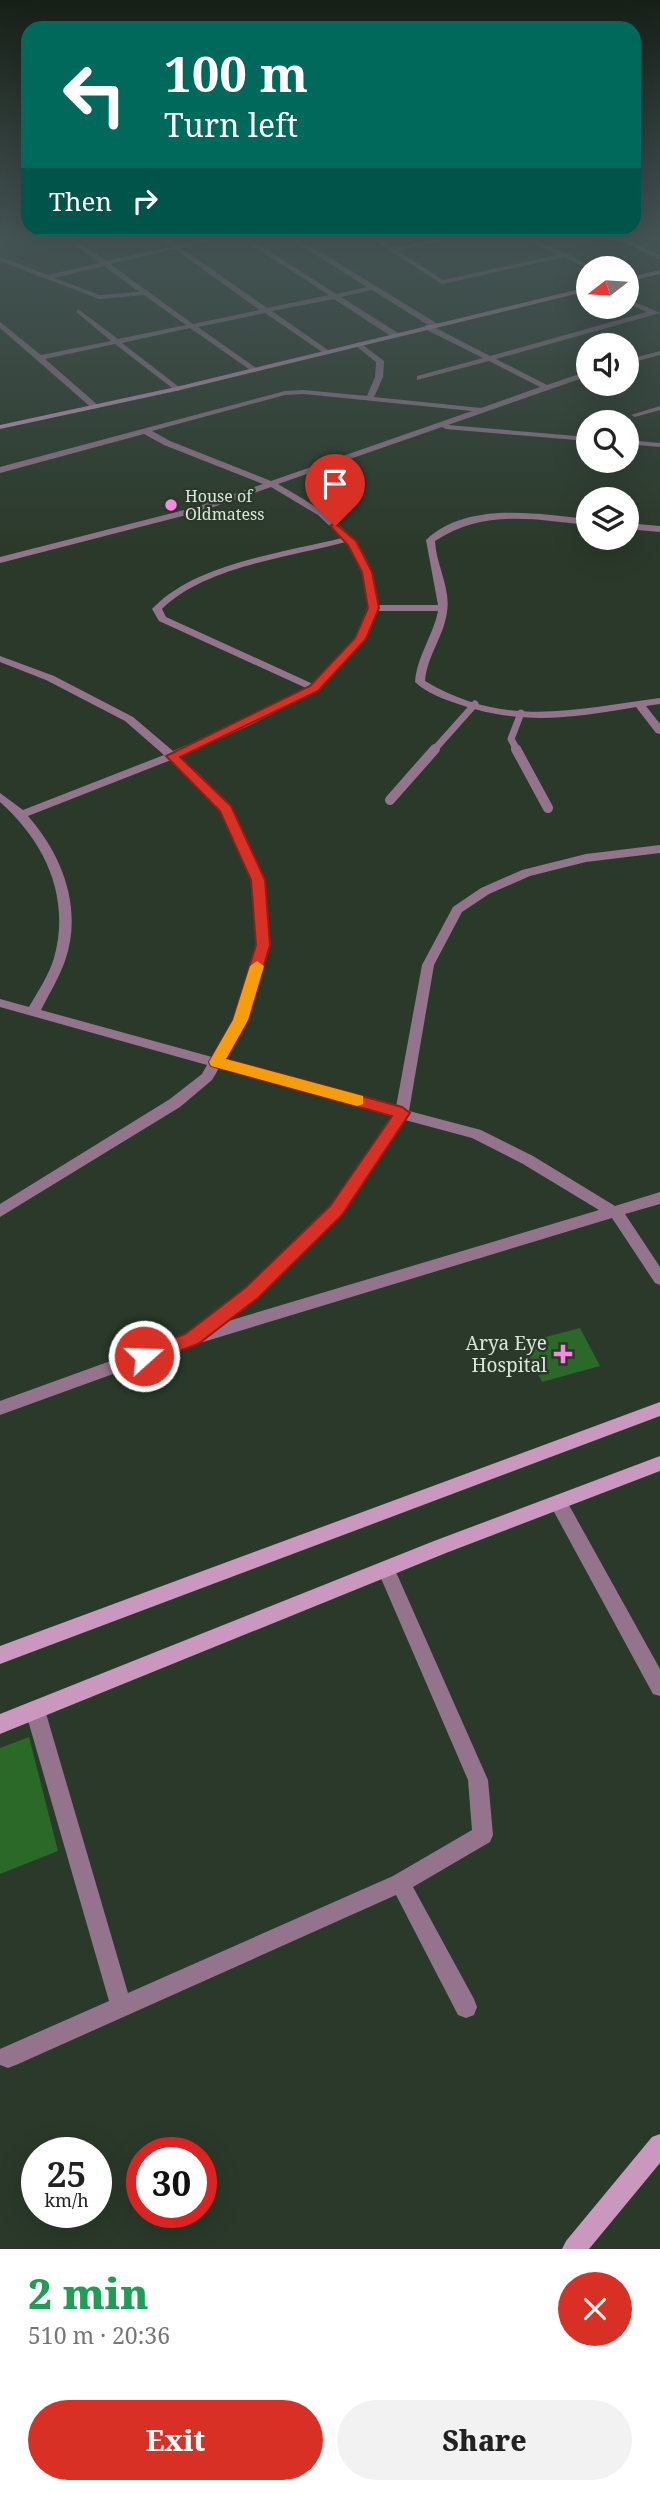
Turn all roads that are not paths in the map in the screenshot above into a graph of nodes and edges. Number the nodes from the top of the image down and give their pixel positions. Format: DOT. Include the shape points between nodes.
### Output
graph roads {
  1 [pos="22,343"];
  2 [pos="112,343"];
  3 [pos="118,343"];
  4 [pos="216,343"];
  5 [pos="312,343"];
  6 [pos="363,343"];
  7 [pos="462,343"];
  8 [pos="545,343"];
  9 [pos="359,344"];
  10 [pos="325,352"];
  11 [pos="660,353"];
  12 [pos="39,358"];
  13 [pos="489,358"];
  14 [pos="639,359"];
  15 [pos="253,370"];
  16 [pos="576,377"];
  17 [pos="420,378"];
  18 [pos="544,386"];
  19 [pos="176,389"];
  20 [pos="370,398"];
  21 [pos="96,407"];
  22 [pos="660,408"];
  23 [pos="481,409"];
  24 [pos="639,414"];
  25 [pos="442,426"];
  26 [pos="0,427"];
  27 [pos="147,432"];
  28 [pos="576,438"];
  29 [pos="639,443"];
  30 [pos="660,445"];
  31 [pos="0,470"];
  32 [pos="272,484"];
  33 [pos="576,521"];
  34 [pos="639,527"];
  35 [pos="660,529"];
  36 [pos="348,539"];
  37 [pos="0,560"];
  38 [pos="373,608"];
  39 [pos="443,608"];
  40 [pos="0,659"];
  41 [pos="314,688"];
  42 [pos="660,701"];
  43 [pos="475,704"];
  44 [pos="639,704"];
  45 [pos="522,713"];
  46 [pos="660,731"];
  47 [pos="172,756"];
  48 [pos="0,796"];
  49 [pos="390,800"];
  50 [pos="548,808"];
  51 [pos="24,814"];
  52 [pos="660,849"];
  53 [pos="2,1006"];
  54 [pos="33,1012"];
  55 [pos="216,1062"];
  56 [pos="402,1113"];
  57 [pos="660,1198"];
  58 [pos="0,1211"];
  59 [pos="617,1213"];
  60 [pos="660,1279"];
  61 [pos="191,1339"];
  62 [pos="0,1408"];
  63 [pos="660,1409"];
  64 [pos="660,1463"];
  65 [pos="559,1504"];
  66 [pos="386,1569"];
  67 [pos="0,1655"];
  68 [pos="660,1686"];
  69 [pos="35,1710"];
  70 [pos="0,1724"];
  71 [pos="400,1883"];
  72 [pos="122,2007"];
  73 [pos="466,2007"];
  74 [pos="8,2057"];
  75 [pos="660,2145"];
  76 [pos="574,2249"];
  1 -- 12 [label="street"];
  2 -- 12 [label="street"];
  3 -- 19 [label="street"];
  4 -- 15 [label="street"];
  5 -- 10 [label="street"];
  6 -- 9 [label="street"];
  7 -- 13 [label="street"];
  8 -- 13 [label="street"];
  9 -- 10 [label="street"];
  9 -- 20 [label="street" via="380,361"];
  10 -- 15 [label="street"];
  11 -- 14 [label="street"];
  12 -- 21 [label="street"];
  13 -- 17 [label="street"];
  13 -- 18 [label="street"];
  15 -- 19 [label="street"];
  16 -- 18 [label="street"];
  18 -- 23 [label="street"];
  19 -- 21 [label="street"];
  20 -- 23 [label="street"];
  20 -- 27 [label="street" via="285,393"];
  21 -- 26 [label="street"];
  22 -- 24 [label="street"];
  23 -- 25 [label="street"];
  25 -- 28 [label="street"];
  25 -- 32 [label="street"];
  27 -- 31 [label="street"];
  27 -- 32 [label="street"];
  29 -- 30 [label="street"];
  32 -- 36 [label="street" via="321,513"];
  32 -- 37 [label="street" via="200,509"];
  33 -- 39 [label="street" via="503,516 447,526 430,540 429,556"];
  34 -- 35 [label="street"];
  36 -- 38 [label="street" via="367,572"];
  36 -- 41 [label="street" via="205,578 177,589 158,609 162,619"];
  38 -- 39 [label="street"];
  38 -- 41 [label="street" via="360,639"];
  39 -- 43 [label="street" via="419,669 420,682 434,692"];
  40 -- 47 [label="street" via="50,678 128,719"];
  41 -- 47 [label="street"];
  42 -- 44 [label="street"];
  43 -- 45 [label="street"];
  43 -- 49 [label="lane"];
  44 -- 45 [label="street" via="552,716"];
  44 -- 46 [label="street"];
  45 -- 50 [label="lane" via="511,739"];
  47 -- 51 [label="street"];
  47 -- 55 [label="street" via="226,809 258,880 263,945 241,1020"];
  48 -- 51 [label="street"];
  51 -- 54 [label="street" via="54,859 67,908 60,958"];
  52 -- 56 [label="street" via="586,858 526,873 485,891 457,910 428,965"];
  53 -- 54 [label="street"];
  54 -- 55 [label="street"];
  55 -- 56 [label="street"];
  55 -- 58 [label="street" via="207,1077 175,1103"];
  56 -- 59 [label="street" via="476,1134"];
  56 -- 61 [label="street" via="336,1210 252,1293"];
  57 -- 59 [label="street"];
  59 -- 60 [label="street"];
  59 -- 61 [label="street"];
  61 -- 62 [label="street"];
  63 -- 67 [label="street"];
  64 -- 65 [label="street"];
  65 -- 66 [label="street"];
  65 -- 68 [label="street"];
  66 -- 69 [label="street"];
  66 -- 71 [label="street" via="478,1780 483,1808 483,1835"];
  69 -- 70 [label="street"];
  69 -- 72 [label="street"];
  71 -- 72 [label="street"];
  71 -- 73 [label="street"];
  72 -- 74 [label="street"];
  75 -- 76 [label="street"];
}
